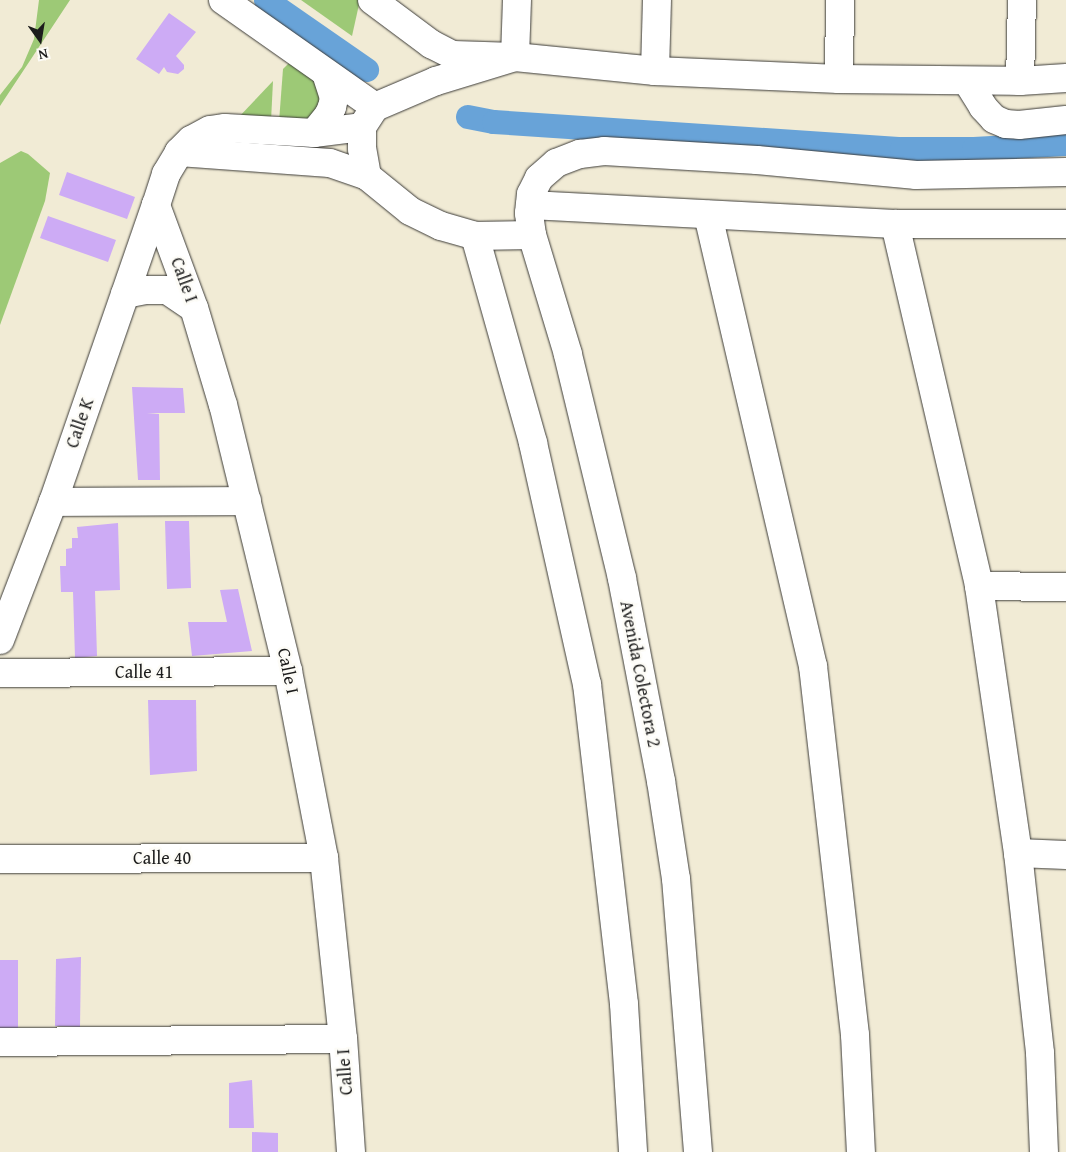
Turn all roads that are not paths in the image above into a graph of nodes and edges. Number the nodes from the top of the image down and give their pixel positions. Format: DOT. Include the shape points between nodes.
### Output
graph roads {
  1 [pos="223,0"];
  2 [pos="517,0"];
  3 [pos="658,0"];
  4 [pos="840,0"];
  5 [pos="1022,0"];
  6 [pos="384,4"];
  7 [pos="516,58"];
  8 [pos="655,71"];
  9 [pos="326,73"];
  10 [pos="1066,78"];
  11 [pos="839,79"];
  12 [pos="967,80"];
  13 [pos="1020,82"];
  14 [pos="368,117"];
  15 [pos="1066,120"];
  16 [pos="314,132"];
  17 [pos="179,152"];
  18 [pos="1066,172"];
  19 [pos="367,176"];
  20 [pos="156,205"];
  21 [pos="530,205"];
  22 [pos="708,216"];
  23 [pos="895,224"];
  24 [pos="1066,224"];
  25 [pos="532,235"];
  26 [pos="475,236"];
  27 [pos="125,294"];
  28 [pos="194,308"];
  29 [pos="247,501"];
  30 [pos="53,502"];
  31 [pos="978,586"];
  32 [pos="1066,587"];
  33 [pos="0,640"];
  34 [pos="288,670"];
  35 [pos="0,673"];
  36 [pos="1018,852"];
  37 [pos="1066,855"];
  38 [pos="324,858"];
  39 [pos="0,859"];
  40 [pos="343,1038"];
  41 [pos="0,1042"];
  42 [pos="351,1152"];
  43 [pos="632,1152"];
  44 [pos="698,1152"];
  45 [pos="861,1152"];
  46 [pos="1044,1152"];
  1 -- 9 [label="street"];
  2 -- 7 [label="street"];
  3 -- 8 [label="street"];
  4 -- 11 [label="street"];
  5 -- 13 [label="street"];
  6 -- 7 [label="street" via="431,44 453,55"];
  7 -- 8 [label="street"];
  7 -- 14 [label="street, Calle K" via="436,81"];
  8 -- 11 [label="street"];
  9 -- 14 [label="street"];
  9 -- 16 [label="street" via="334,98 328,116"];
  10 -- 13 [label="street"];
  11 -- 12 [label="street"];
  12 -- 13 [label="street"];
  12 -- 15 [label="street" via="982,107 994,119 1006,124"];
  14 -- 16 [label="street, Calle K"];
  14 -- 19 [label="street" via="362,148"];
  16 -- 17 [label="street, Calle K" via="210,130 191,140"];
  17 -- 19 [label="street" via="330,163"];
  17 -- 20 [label="street, Calle K" via="166,174"];
  18 -- 21 [label="street" via="916,174 604,150 556,163 539,178 531,194"];
  19 -- 26 [label="street" via="424,219"];
  20 -- 27 [label="street, Calle K"];
  20 -- 28 [label="street, Calle I"];
  21 -- 22 [label="street"];
  21 -- 25 [label="street, Avenida Colectora 2"];
  22 -- 23 [label="street"];
  22 -- 45 [label="street" via="812,666 855,1035"];
  23 -- 24 [label="street"];
  23 -- 31 [label="street"];
  25 -- 26 [label="street"];
  25 -- 44 [label="street, Avenida Colectora 2" via="568,354 617,559 661,781 676,879"];
  26 -- 43 [label="street" via="533,443 588,684 624,1004"];
  27 -- 28 [label="street" via="167,290"];
  27 -- 30 [label="street, Calle K"];
  28 -- 29 [label="street, Calle I"];
  29 -- 30 [label="street"];
  29 -- 34 [label="street, Calle I"];
  30 -- 33 [label="street, Calle K"];
  31 -- 32 [label="street"];
  31 -- 36 [label="street"];
  34 -- 35 [label="street, Calle 41"];
  34 -- 38 [label="street, Calle I"];
  36 -- 37 [label="street"];
  36 -- 46 [label="street" via="1040,1053"];
  38 -- 39 [label="street, Calle 40"];
  38 -- 40 [label="street, Calle I"];
  40 -- 41 [label="street"];
  40 -- 42 [label="street, Calle I"];
}
